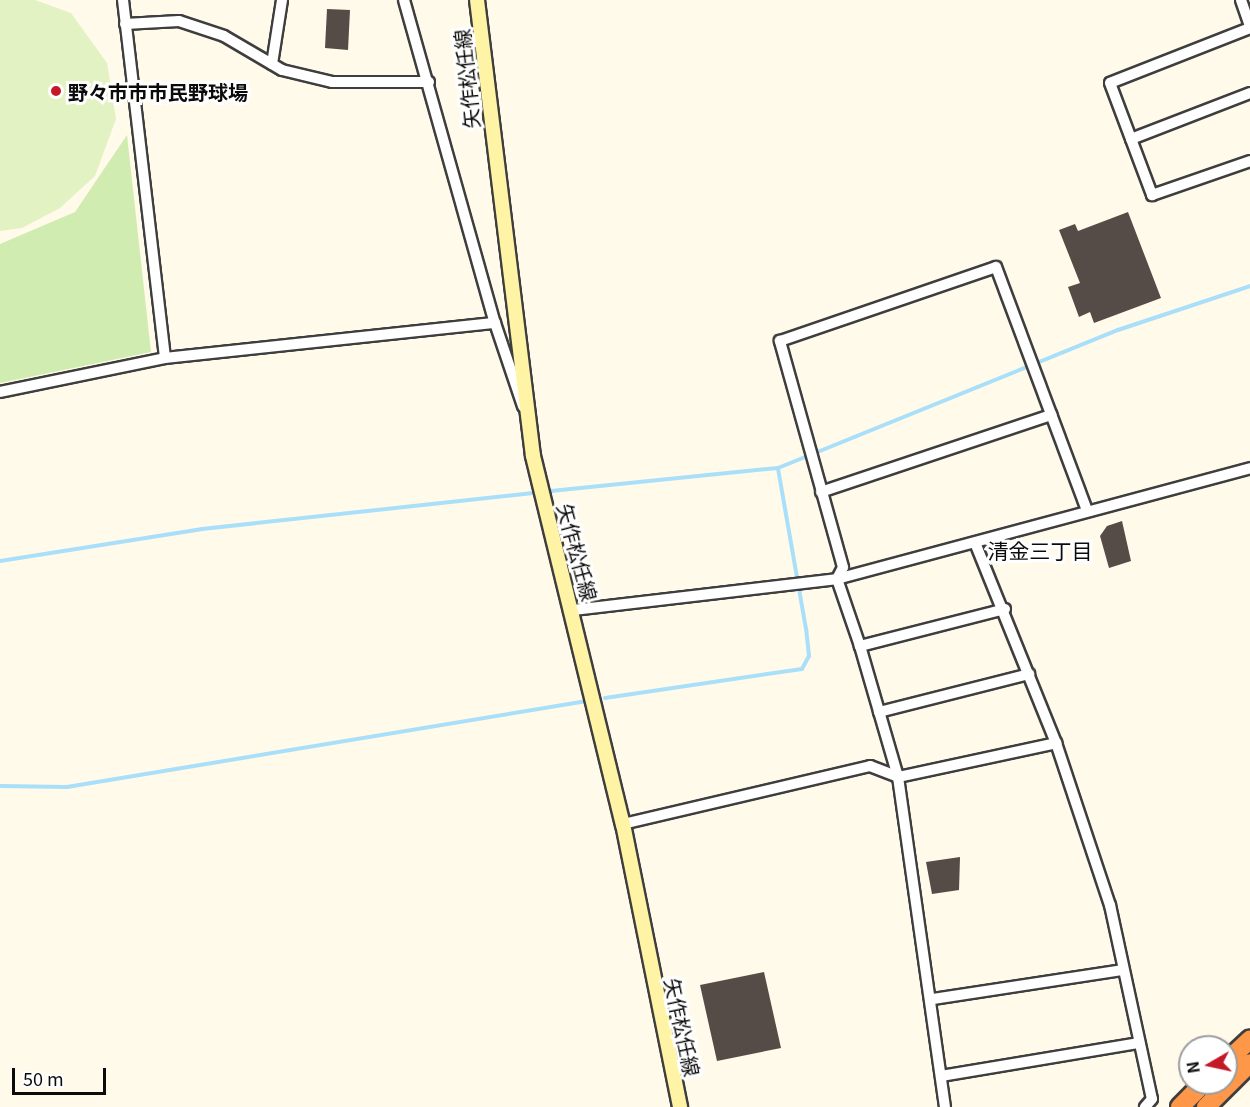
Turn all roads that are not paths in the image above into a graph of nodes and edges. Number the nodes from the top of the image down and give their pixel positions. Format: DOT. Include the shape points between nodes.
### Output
graph roads {
  1 [pos="123,0"];
  2 [pos="282,0"];
  3 [pos="404,0"];
  4 [pos="477,0"];
  5 [pos="1241,0"];
  6 [pos="125,24"];
  7 [pos="1250,27"];
  8 [pos="273,64"];
  9 [pos="429,81"];
  10 [pos="1250,93"];
  11 [pos="1131,139"];
  12 [pos="1250,161"];
  13 [pos="495,323"];
  14 [pos="165,358"];
  15 [pos="0,392"];
  16 [pos="525,412"];
  17 [pos="1052,415"];
  18 [pos="1250,468"];
  19 [pos="821,492"];
  20 [pos="1087,510"];
  21 [pos="975,543"];
  22 [pos="837,579"];
  23 [pos="1005,609"];
  24 [pos="574,610"];
  25 [pos="860,646"];
  26 [pos="1029,674"];
  27 [pos="879,712"];
  28 [pos="1056,743"];
  29 [pos="898,777"];
  30 [pos="623,824"];
  31 [pos="1122,970"];
  32 [pos="933,999"];
  33 [pos="1250,1040"];
  34 [pos="1139,1043"];
  35 [pos="1238,1051"];
  36 [pos="1250,1063"];
  37 [pos="941,1076"];
  38 [pos="1192,1095"];
  39 [pos="680,1107"];
  40 [pos="945,1107"];
  41 [pos="1144,1107"];
  42 [pos="1180,1107"];
  43 [pos="1206,1107"];
  1 -- 6 [label="street"];
  2 -- 8 [label="street"];
  3 -- 9 [label="street"];
  4 -- 16 [label="main road, 矢作松任線"];
  5 -- 7 [label="street"];
  6 -- 8 [label="street" via="178,21 224,36"];
  6 -- 14 [label="street"];
  7 -- 11 [label="street" via="1110,83"];
  8 -- 9 [label="street" via="332,82"];
  9 -- 13 [label="street"];
  10 -- 11 [label="street"];
  11 -- 12 [label="street" via="1152,195"];
  13 -- 14 [label="street"];
  13 -- 16 [label="street"];
  14 -- 15 [label="street"];
  16 -- 24 [label="main road, 矢作松任線"];
  17 -- 19 [label="street"];
  17 -- 19 [label="street" via="996,267 780,341"];
  17 -- 20 [label="street"];
  18 -- 20 [label="street"];
  19 -- 22 [label="street" via="843,567"];
  20 -- 21 [label="street"];
  21 -- 22 [label="street"];
  21 -- 23 [label="street"];
  22 -- 24 [label="street"];
  22 -- 25 [label="street"];
  23 -- 25 [label="street"];
  23 -- 26 [label="street"];
  24 -- 30 [label="main road, 矢作松任線"];
  25 -- 27 [label="street"];
  26 -- 27 [label="street"];
  26 -- 28 [label="street"];
  27 -- 29 [label="street"];
  28 -- 29 [label="street"];
  28 -- 31 [label="street" via="1110,905"];
  29 -- 30 [label="street" via="870,766"];
  29 -- 32 [label="street"];
  30 -- 39 [label="main road, 矢作松任線"];
  31 -- 32 [label="street"];
  31 -- 34 [label="street"];
  32 -- 37 [label="street"];
  33 -- 35 [label="highway"];
  34 -- 37 [label="street"];
  34 -- 41 [label="street" via="1152,1099"];
  36 -- 43 [label="highway"];
  37 -- 40 [label="street"];
  38 -- 42 [label="highway"];
}
